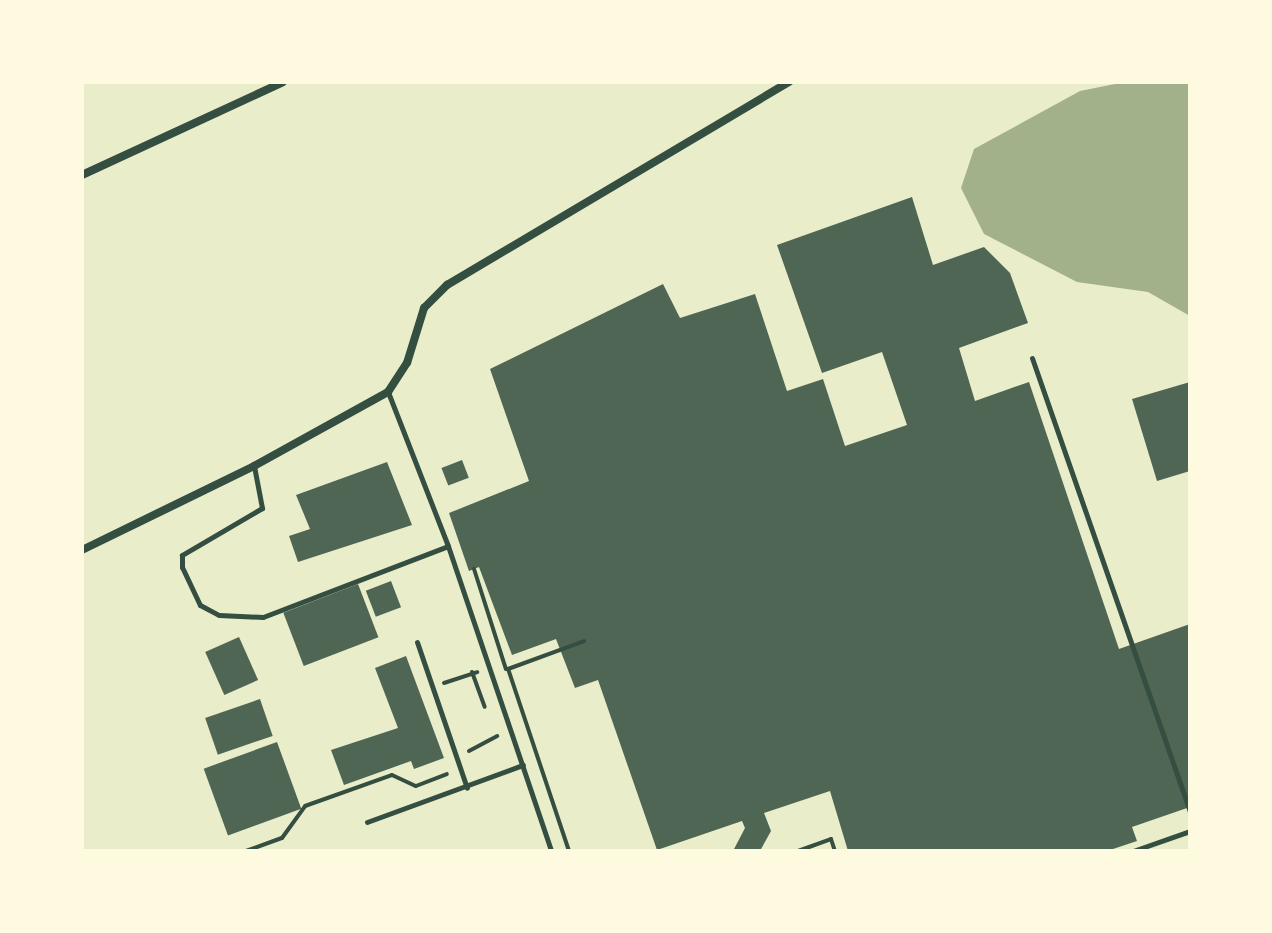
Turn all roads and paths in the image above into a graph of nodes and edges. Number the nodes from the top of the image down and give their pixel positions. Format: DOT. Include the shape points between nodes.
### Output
graph roads {
  1 [pos="283,82"];
  2 [pos="789,82"];
  3 [pos="82,175"];
  4 [pos="1032,358"];
  5 [pos="388,392"];
  6 [pos="254,466"];
  7 [pos="448,546"];
  8 [pos="82,550"];
  9 [pos="474,569"];
  10 [pos="584,641"];
  11 [pos="417,642"];
  12 [pos="508,669"];
  13 [pos="491,671"];
  14 [pos="433,688"];
  15 [pos="497,736"];
  16 [pos="459,764"];
  17 [pos="523,765"];
  18 [pos="467,788"];
  19 [pos="1190,811"];
  20 [pos="367,822"];
  21 [pos="1190,831"];
  22 [pos="246,851"];
  23 [pos="551,851"];
  24 [pos="569,851"];
  25 [pos="798,851"];
  26 [pos="835,851"];
  27 [pos="1133,851"];
  1 -- 3 [label="street"];
  2 -- 5 [label="street" via="447,285 424,308 407,363"];
  4 -- 19 [label="lane"];
  5 -- 6 [label="street"];
  5 -- 7 [label="lane"];
  6 -- 7 [label="lane" via="262,508 182,555 182,567 200,605 219,615 263,617"];
  6 -- 8 [label="street"];
  7 -- 13 [label="lane"];
  9 -- 12 [label="path"];
  10 -- 12 [label="path"];
  11 -- 14 [label="lane"];
  12 -- 13 [label="path"];
  12 -- 24 [label="path"];
  13 -- 14 [label="path"];
  13 -- 17 [label="lane"];
  14 -- 16 [label="lane"];
  15 -- 16 [label="path" via="475,745"];
  16 -- 18 [label="lane"];
  16 -- 22 [label="path" via="416,786 392,775 305,806 282,838"];
  17 -- 18 [label="lane"];
  17 -- 23 [label="lane"];
  18 -- 20 [label="lane"];
  21 -- 27 [label="lane"];
  25 -- 26 [label="path" via="831,839"];
}
